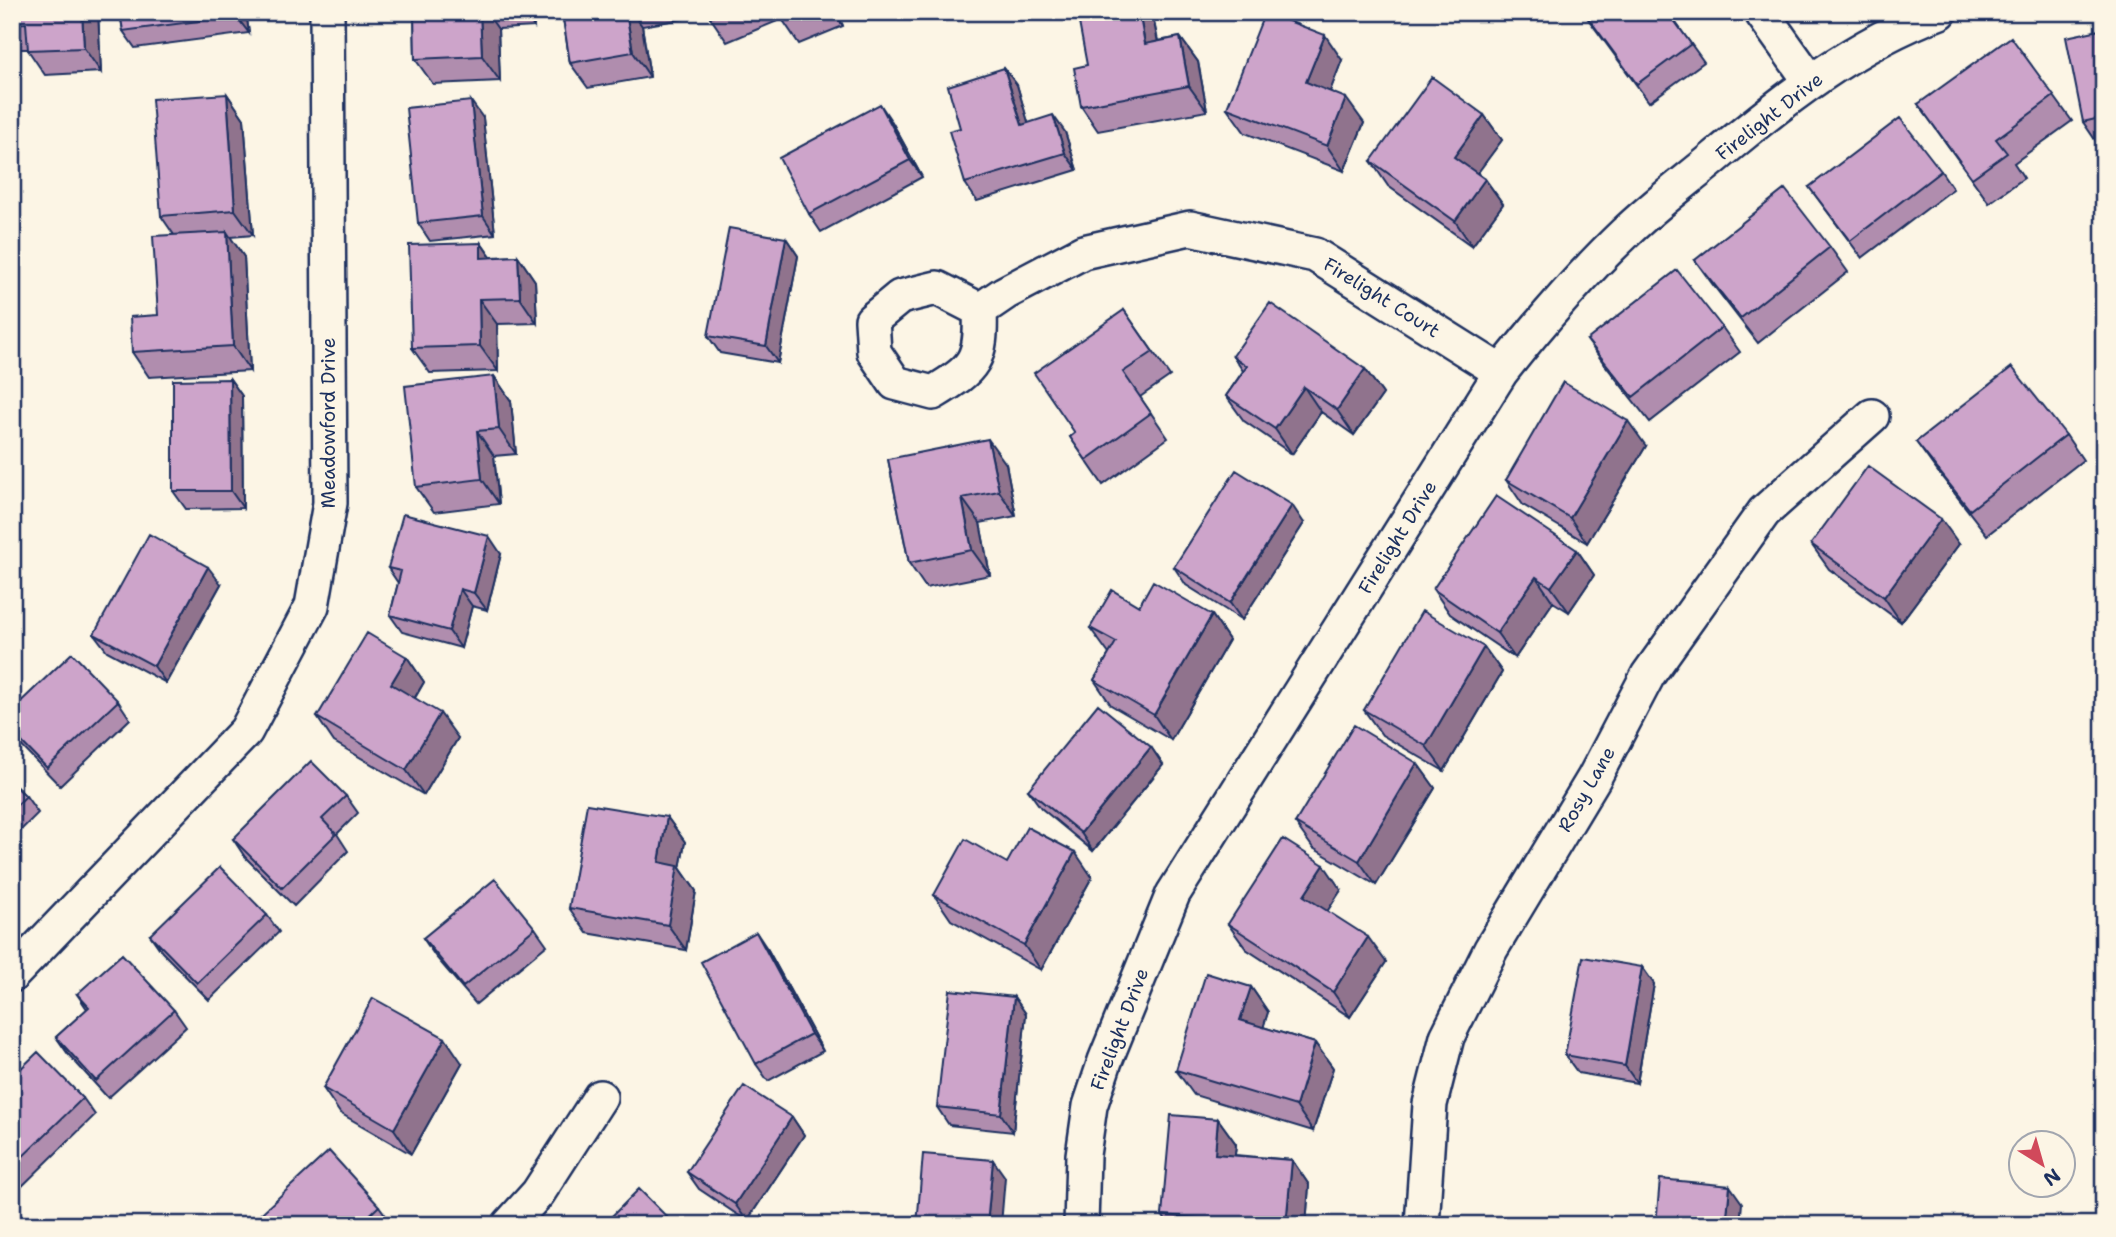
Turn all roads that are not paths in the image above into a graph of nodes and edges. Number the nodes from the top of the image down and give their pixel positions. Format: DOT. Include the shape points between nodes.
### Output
graph roads {
  1 [pos="327,12"];
  2 [pos="1761,12"];
  3 [pos="1940,12"];
  4 [pos="1811,82"];
  5 [pos="980,310"];
  6 [pos="1501,372"];
  7 [pos="1872,416"];
  8 [pos="12,975"];
  9 [pos="600,1097"];
  10 [pos="509,1225"];
  11 [pos="1081,1225"];
  12 [pos="1422,1225"];
  1 -- 8 [label="street, Meadowford Drive" via="330,503 312,606 246,731"];
  2 -- 4 [label="street"];
  3 -- 4 [label="street, Firelight Drive" via="1859,48"];
  4 -- 6 [label="street, Firelight Drive" via="1624,234"];
  5 -- 6 [label="street, Firelight Court" via="1083,252 1190,228 1315,255"];
  6 -- 11 [label="street, Firelight Drive" via="1173,894 1090,1106"];
  7 -- 12 [label="street, Rosy Lane" via="1764,512 1648,675 1594,778 1491,949 1447,1037 1430,1104"];
  9 -- 10 [label="street" via="538,1193"];
}
